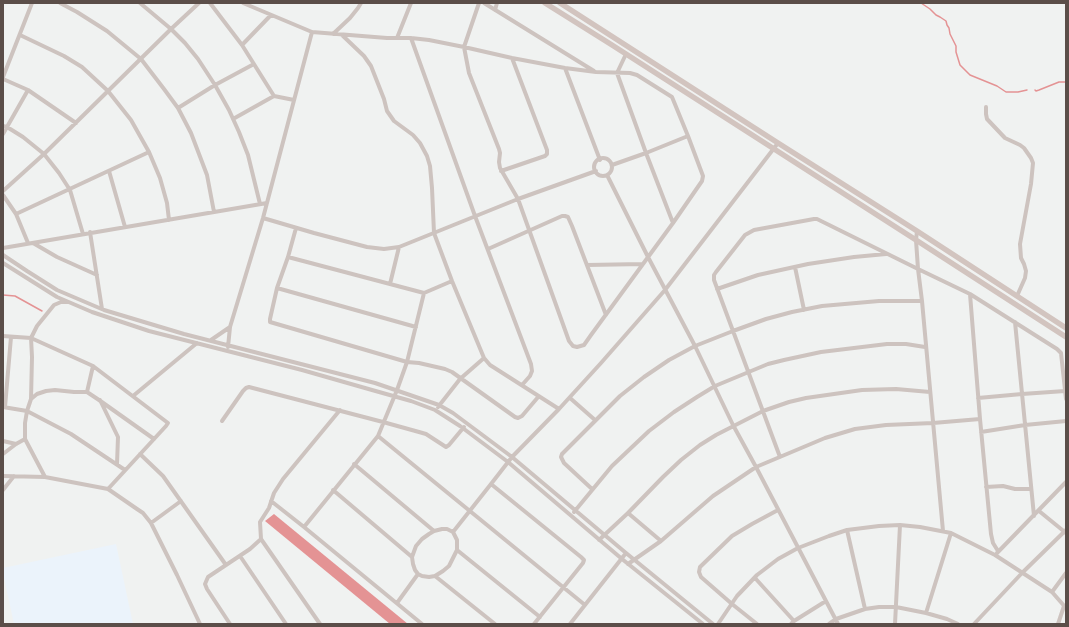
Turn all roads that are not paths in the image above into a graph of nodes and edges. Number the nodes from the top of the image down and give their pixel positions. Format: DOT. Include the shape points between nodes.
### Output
graph roads {
  1 [pos="32,3"];
  2 [pos="60,3"];
  3 [pos="140,3"];
  4 [pos="199,3"];
  5 [pos="210,3"];
  6 [pos="243,3"];
  7 [pos="360,3"];
  8 [pos="411,3"];
  9 [pos="479,3"];
  10 [pos="484,3"];
  11 [pos="497,3"];
  12 [pos="545,3"];
  13 [pos="560,3"];
  14 [pos="495,10"];
  15 [pos="272,15"];
  16 [pos="171,29"];
  17 [pos="312,32"];
  18 [pos="333,34"];
  19 [pos="20,35"];
  20 [pos="342,35"];
  21 [pos="397,38"];
  22 [pos="411,38"];
  23 [pos="242,45"];
  24 [pos="464,47"];
  25 [pos="626,54"];
  26 [pos="512,58"];
  27 [pos="141,59"];
  28 [pos="254,64"];
  29 [pos="565,68"];
  30 [pos="596,72"];
  31 [pos="617,73"];
  32 [pos="3,78"];
  33 [pos="215,85"];
  34 [pos="28,90"];
  35 [pos="108,91"];
  36 [pos="274,96"];
  37 [pos="294,100"];
  38 [pos="986,107"];
  39 [pos="178,108"];
  40 [pos="233,119"];
  41 [pos="76,123"];
  42 [pos="5,127"];
  43 [pos="3,134"];
  44 [pos="688,136"];
  45 [pos="778,143"];
  46 [pos="774,149"];
  47 [pos="149,152"];
  48 [pos="646,153"];
  49 [pos="44,154"];
  50 [pos="600,160"];
  51 [pos="612,165"];
  52 [pos="109,171"];
  53 [pos="501,171"];
  54 [pos="596,171"];
  55 [pos="607,175"];
  56 [pos="70,190"];
  57 [pos="3,191"];
  58 [pos="3,195"];
  59 [pos="518,199"];
  60 [pos="267,203"];
  61 [pos="260,204"];
  62 [pos="214,212"];
  63 [pos="16,214"];
  64 [pos="476,216"];
  65 [pos="263,218"];
  66 [pos="169,220"];
  67 [pos="673,223"];
  68 [pos="125,227"];
  69 [pos="296,228"];
  70 [pos="917,230"];
  71 [pos="530,231"];
  72 [pos="90,232"];
  73 [pos="434,233"];
  74 [pos="83,234"];
  75 [pos="916,240"];
  76 [pos="31,243"];
  77 [pos="399,247"];
  78 [pos="3,248"];
  79 [pos="488,249"];
  80 [pos="888,254"];
  81 [pos="3,256"];
  82 [pos="288,257"];
  83 [pos="648,258"];
  84 [pos="3,263"];
  85 [pos="643,264"];
  86 [pos="587,266"];
  87 [pos="795,267"];
  88 [pos="918,269"];
  89 [pos="97,275"];
  90 [pos="452,281"];
  91 [pos="390,284"];
  92 [pos="277,288"];
  93 [pos="717,289"];
  94 [pos="665,290"];
  95 [pos="424,293"];
  96 [pos="970,294"];
  97 [pos="1017,296"];
  98 [pos="82,300"];
  99 [pos="922,300"];
  100 [pos="68,302"];
  101 [pos="80,307"];
  102 [pos="102,309"];
  103 [pos="804,310"];
  104 [pos="112,313"];
  105 [pos="606,315"];
  106 [pos="112,319"];
  107 [pos="1015,322"];
  108 [pos="149,324"];
  109 [pos="230,327"];
  110 [pos="416,328"];
  111 [pos="1066,328"];
  112 [pos="147,330"];
  113 [pos="733,331"];
  114 [pos="184,334"];
  115 [pos="3,336"];
  116 [pos="11,337"];
  117 [pos="1066,337"];
  118 [pos="31,338"];
  119 [pos="182,339"];
  120 [pos="211,340"];
  121 [pos="197,343"];
  122 [pos="229,345"];
  123 [pos="695,346"];
  124 [pos="925,347"];
  125 [pos="228,351"];
  126 [pos="264,354"];
  127 [pos="484,358"];
  128 [pos="263,360"];
  129 [pos="407,362"];
  130 [pos="303,364"];
  131 [pos="93,366"];
  132 [pos="302,370"];
  133 [pos="749,372"];
  134 [pos="340,374"];
  135 [pos="460,378"];
  136 [pos="339,380"];
  137 [pos="522,385"];
  138 [pos="715,386"];
  139 [pos="5,388"];
  140 [pos="397,390"];
  141 [pos="1065,391"];
  142 [pos="87,392"];
  143 [pos="930,392"];
  144 [pos="1022,394"];
  145 [pos="133,396"];
  146 [pos="395,396"];
  147 [pos="539,396"];
  148 [pos="570,398"];
  149 [pos="978,398"];
  150 [pos="31,399"];
  151 [pos="100,400"];
  152 [pos="1066,400"];
  153 [pos="439,405"];
  154 [pos="4,407"];
  155 [pos="560,409"];
  156 [pos="340,410"];
  157 [pos="435,410"];
  158 [pos="27,411"];
  159 [pos="763,411"];
  160 [pos="980,419"];
  161 [pos="595,420"];
  162 [pos="222,421"];
  163 [pos="1066,421"];
  164 [pos="384,422"];
  165 [pos="467,423"];
  166 [pos="933,424"];
  167 [pos="1025,425"];
  168 [pos="733,426"];
  169 [pos="463,428"];
  170 [pos="981,432"];
  171 [pos="378,436"];
  172 [pos="25,439"];
  173 [pos="154,439"];
  174 [pos="3,441"];
  175 [pos="16,444"];
  176 [pos="3,454"];
  177 [pos="140,454"];
  178 [pos="512,457"];
  179 [pos="780,457"];
  180 [pos="508,462"];
  181 [pos="117,464"];
  182 [pos="354,464"];
  183 [pos="756,468"];
  184 [pos="125,470"];
  185 [pos="3,476"];
  186 [pos="14,476"];
  187 [pos="45,477"];
  188 [pos="1066,482"];
  189 [pos="491,484"];
  190 [pos="545,485"];
  191 [pos="986,487"];
  192 [pos="108,488"];
  193 [pos="592,489"];
  194 [pos="1031,489"];
  195 [pos="3,490"];
  196 [pos="333,490"];
  197 [pos="540,490"];
  198 [pos="181,501"];
  199 [pos="271,501"];
  200 [pos="575,510"];
  201 [pos="778,510"];
  202 [pos="471,511"];
  203 [pos="1039,511"];
  204 [pos="628,512"];
  205 [pos="570,516"];
  206 [pos="1034,516"];
  207 [pos="151,523"];
  208 [pos="900,525"];
  209 [pos="304,526"];
  210 [pos="847,530"];
  211 [pos="434,531"];
  212 [pos="943,531"];
  213 [pos="453,532"];
  214 [pos="1065,532"];
  215 [pos="951,533"];
  216 [pos="604,535"];
  217 [pos="261,539"];
  218 [pos="599,540"];
  219 [pos="661,541"];
  220 [pos="798,548"];
  221 [pos="457,550"];
  222 [pos="626,553"];
  223 [pos="997,553"];
  224 [pos="240,556"];
  225 [pos="412,557"];
  226 [pos="622,559"];
  227 [pos="635,560"];
  228 [pos="628,564"];
  229 [pos="226,565"];
  230 [pos="1022,573"];
  231 [pos="418,574"];
  232 [pos="1066,574"];
  233 [pos="435,576"];
  234 [pos="755,578"];
  235 [pos="563,587"];
  236 [pos="672,590"];
  237 [pos="1052,592"];
  238 [pos="667,596"];
  239 [pos="826,601"];
  240 [pos="396,603"];
  241 [pos="732,604"];
  242 [pos="585,605"];
  243 [pos="896,607"];
  244 [pos="1065,607"];
  245 [pos="865,609"];
  246 [pos="696,610"];
  247 [pos="926,613"];
  248 [pos="692,616"];
  249 [pos="540,617"];
  250 [pos="836,619"];
  251 [pos="793,623"];
  252 [pos="200,624"];
  253 [pos="230,624"];
  254 [pos="286,624"];
  255 [pos="320,624"];
  256 [pos="422,624"];
  257 [pos="495,624"];
  258 [pos="534,624"];
  259 [pos="570,624"];
  260 [pos="702,624"];
  261 [pos="713,624"];
  262 [pos="718,624"];
  263 [pos="757,624"];
  264 [pos="829,624"];
  265 [pos="838,624"];
  266 [pos="895,624"];
  267 [pos="958,624"];
  268 [pos="974,624"];
  269 [pos="1058,624"];
  1 -- 19 [label="street"];
  2 -- 27 [label="street" via="107,31"];
  3 -- 16 [label="street"];
  4 -- 16 [label="street"];
  5 -- 23 [label="street"];
  6 -- 15 [label="street"];
  7 -- 18 [label="street" via="350,18"];
  8 -- 21 [label="street"];
  9 -- 24 [label="street"];
  10 -- 14 [label="street"];
  11 -- 14 [label="street"];
  12 -- 25 [label="main road"];
  13 -- 45 [label="main road"];
  14 -- 30 [label="street"];
  15 -- 17 [label="street"];
  15 -- 23 [label="street"];
  16 -- 27 [label="street"];
  16 -- 33 [label="street" via="198,59"];
  17 -- 18 [label="street"];
  17 -- 37 [label="street"];
  18 -- 20 [label="street"];
  19 -- 32 [label="street"];
  19 -- 35 [label="street" via="82,67"];
  20 -- 21 [label="street"];
  20 -- 73 [label="street" via="371,66 390,116 413,135 427,156 430,166"];
  21 -- 22 [label="street"];
  22 -- 24 [label="street"];
  22 -- 64 [label="street"];
  23 -- 28 [label="street"];
  24 -- 26 [label="street"];
  24 -- 53 [label="street" via="470,78 499,149"];
  25 -- 31 [label="street"];
  25 -- 46 [label="main road"];
  26 -- 29 [label="street"];
  26 -- 53 [label="street" via="547,154"];
  27 -- 35 [label="street"];
  27 -- 39 [label="street"];
  28 -- 33 [label="street"];
  28 -- 36 [label="street"];
  29 -- 30 [label="street"];
  29 -- 50 [label="street"];
  30 -- 31 [label="street"];
  31 -- 44 [label="street" via="637,75 672,97"];
  31 -- 48 [label="street"];
  32 -- 34 [label="street"];
  33 -- 39 [label="street"];
  33 -- 40 [label="street"];
  34 -- 41 [label="street"];
  34 -- 42 [label="street"];
  35 -- 41 [label="street"];
  35 -- 47 [label="street" via="131,120"];
  36 -- 37 [label="street"];
  36 -- 40 [label="street"];
  37 -- 60 [label="street"];
  38 -- 97 [label="street" via="987,119 1005,138 1024,148 1033,163 1020,244 1021,258 1026,271"];
  39 -- 62 [label="street" via="205,168"];
  40 -- 61 [label="street" via="248,155"];
  41 -- 49 [label="street"];
  42 -- 43 [label="street"];
  42 -- 49 [label="street" via="23,137"];
  44 -- 48 [label="street"];
  44 -- 67 [label="street" via="703,176"];
  45 -- 46 [label="street"];
  45 -- 70 [label="main road"];
  46 -- 75 [label="main road"];
  46 -- 94 [label="street"];
  47 -- 52 [label="street"];
  47 -- 66 [label="street" via="160,178"];
  48 -- 51 [label="street"];
  48 -- 67 [label="street"];
  49 -- 56 [label="street"];
  49 -- 57 [label="street"];
  50 -- 51 [label="street" via="608,160"];
  50 -- 54 [label="street" via="596,163"];
  51 -- 55 [label="street" via="612,170"];
  52 -- 56 [label="street"];
  52 -- 68 [label="street"];
  53 -- 59 [label="street"];
  54 -- 55 [label="street" via="602,176"];
  54 -- 59 [label="street"];
  55 -- 83 [label="street"];
  56 -- 63 [label="street"];
  56 -- 74 [label="street"];
  58 -- 63 [label="street"];
  59 -- 64 [label="street"];
  59 -- 71 [label="street"];
  60 -- 61 [label="street"];
  60 -- 65 [label="street"];
  61 -- 62 [label="street"];
  62 -- 66 [label="street"];
  63 -- 76 [label="street"];
  64 -- 73 [label="street"];
  64 -- 79 [label="street"];
  65 -- 69 [label="street"];
  65 -- 109 [label="street"];
  66 -- 68 [label="street"];
  67 -- 83 [label="street"];
  68 -- 72 [label="street"];
  69 -- 77 [label="street" via="367,247"];
  69 -- 82 [label="street"];
  70 -- 75 [label="street"];
  70 -- 97 [label="main road"];
  71 -- 79 [label="street"];
  71 -- 86 [label="street" via="562,216 568,217"];
  71 -- 105 [label="street" via="573,346 584,344"];
  72 -- 74 [label="street"];
  72 -- 89 [label="street"];
  73 -- 77 [label="street"];
  73 -- 90 [label="street"];
  74 -- 76 [label="street"];
  75 -- 88 [label="street"];
  75 -- 117 [label="main road"];
  76 -- 78 [label="street"];
  76 -- 89 [label="street"];
  77 -- 91 [label="street"];
  79 -- 137 [label="street" via="532,364 530,376"];
  80 -- 87 [label="street"];
  80 -- 88 [label="street"];
  80 -- 93 [label="street" via="817,219 754,230 745,235 714,275"];
  81 -- 98 [label="street" via="58,290"];
  82 -- 91 [label="street"];
  82 -- 92 [label="street"];
  83 -- 85 [label="street"];
  83 -- 94 [label="street"];
  84 -- 100 [label="street"];
  85 -- 86 [label="street"];
  85 -- 105 [label="street"];
  86 -- 105 [label="street"];
  87 -- 93 [label="street" via="758,275"];
  87 -- 103 [label="street"];
  88 -- 96 [label="street"];
  88 -- 99 [label="street"];
  89 -- 102 [label="street"];
  90 -- 95 [label="street"];
  90 -- 127 [label="street"];
  91 -- 95 [label="street"];
  92 -- 110 [label="street"];
  92 -- 129 [label="street" via="270,319 273,324"];
  93 -- 113 [label="street"];
  94 -- 123 [label="street"];
  94 -- 148 [label="street"];
  95 -- 110 [label="street"];
  96 -- 107 [label="street"];
  96 -- 149 [label="street"];
  97 -- 111 [label="main road"];
  98 -- 101 [label="street"];
  98 -- 102 [label="street"];
  99 -- 103 [label="street" via="878,301"];
  99 -- 124 [label="street"];
  100 -- 101 [label="street"];
  100 -- 118 [label="street" via="54,305"];
  101 -- 106 [label="street"];
  102 -- 104 [label="street"];
  103 -- 113 [label="street" via="766,319"];
  104 -- 106 [label="street"];
  104 -- 108 [label="street"];
  106 -- 112 [label="street"];
  107 -- 141 [label="street" via="1061,352"];
  107 -- 144 [label="street"];
  108 -- 112 [label="street"];
  108 -- 114 [label="street"];
  109 -- 120 [label="street"];
  109 -- 122 [label="street"];
  110 -- 129 [label="street"];
  112 -- 119 [label="street"];
  113 -- 123 [label="street"];
  113 -- 133 [label="street"];
  114 -- 119 [label="street"];
  114 -- 120 [label="street"];
  115 -- 116 [label="street"];
  116 -- 118 [label="street"];
  116 -- 139 [label="street"];
  118 -- 131 [label="street"];
  118 -- 150 [label="street"];
  119 -- 121 [label="street"];
  120 -- 122 [label="street"];
  121 -- 125 [label="street"];
  121 -- 145 [label="street"];
  122 -- 125 [label="street"];
  122 -- 126 [label="street"];
  123 -- 138 [label="street"];
  123 -- 161 [label="street" via="644,377"];
  124 -- 133 [label="street" via="887,344 821,352 768,364"];
  124 -- 143 [label="street"];
  125 -- 128 [label="street"];
  126 -- 128 [label="street"];
  126 -- 130 [label="street"];
  127 -- 135 [label="street"];
  127 -- 137 [label="street" via="490,365"];
  128 -- 132 [label="street"];
  129 -- 135 [label="street" via="445,369"];
  129 -- 140 [label="street"];
  130 -- 132 [label="street"];
  130 -- 134 [label="street"];
  131 -- 142 [label="street"];
  131 -- 145 [label="street"];
  132 -- 136 [label="street"];
  133 -- 138 [label="street"];
  133 -- 159 [label="street"];
  134 -- 136 [label="street"];
  134 -- 140 [label="street"];
  135 -- 147 [label="street" via="518,418"];
  135 -- 153 [label="street"];
  136 -- 146 [label="street"];
  137 -- 147 [label="street"];
  138 -- 168 [label="street"];
  138 -- 193 [label="street" via="650,431 612,466"];
  139 -- 154 [label="street"];
  140 -- 146 [label="street"];
  140 -- 153 [label="street"];
  141 -- 144 [label="street"];
  141 -- 152 [label="street"];
  142 -- 150 [label="street" via="46,391"];
  142 -- 151 [label="street"];
  143 -- 159 [label="street" via="896,389 855,391 806,398"];
  143 -- 166 [label="street"];
  144 -- 149 [label="street"];
  144 -- 167 [label="street"];
  145 -- 173 [label="street" via="168,423"];
  146 -- 157 [label="street"];
  146 -- 164 [label="street"];
  147 -- 155 [label="street"];
  148 -- 155 [label="street"];
  148 -- 161 [label="street"];
  149 -- 160 [label="street"];
  150 -- 158 [label="street"];
  151 -- 173 [label="street"];
  151 -- 181 [label="street" via="118,437"];
  153 -- 157 [label="street"];
  153 -- 165 [label="street"];
  154 -- 158 [label="street"];
  155 -- 178 [label="street"];
  156 -- 162 [label="street" via="249,387 243,391"];
  156 -- 164 [label="street"];
  156 -- 199 [label="street" via="283,479"];
  157 -- 169 [label="street"];
  158 -- 172 [label="street"];
  158 -- 181 [label="street" via="71,434"];
  159 -- 168 [label="street"];
  159 -- 179 [label="street"];
  160 -- 166 [label="street"];
  160 -- 170 [label="street"];
  161 -- 193 [label="street" via="561,457 564,463"];
  163 -- 167 [label="street"];
  164 -- 169 [label="street" via="426,434 446,447"];
  164 -- 171 [label="street"];
  165 -- 169 [label="street"];
  165 -- 178 [label="street"];
  166 -- 179 [label="street" via="886,425 855,429 825,438"];
  166 -- 212 [label="street"];
  167 -- 170 [label="street"];
  167 -- 194 [label="street"];
  168 -- 183 [label="street"];
  168 -- 204 [label="street" via="700,445"];
  169 -- 180 [label="street"];
  170 -- 191 [label="street"];
  171 -- 182 [label="street"];
  171 -- 202 [label="street"];
  172 -- 175 [label="street"];
  172 -- 187 [label="street"];
  173 -- 177 [label="street"];
  174 -- 175 [label="street"];
  175 -- 176 [label="street"];
  177 -- 184 [label="street"];
  177 -- 198 [label="street" via="163,476"];
  178 -- 180 [label="street"];
  178 -- 190 [label="street"];
  179 -- 183 [label="street"];
  180 -- 189 [label="street"];
  180 -- 197 [label="street"];
  181 -- 184 [label="street"];
  182 -- 196 [label="street"];
  182 -- 211 [label="street"];
  183 -- 201 [label="street"];
  183 -- 219 [label="street" via="713,496"];
  184 -- 192 [label="street"];
  185 -- 186 [label="street"];
  186 -- 187 [label="street"];
  186 -- 195 [label="street"];
  187 -- 192 [label="street"];
  188 -- 203 [label="street"];
  189 -- 202 [label="street"];
  189 -- 235 [label="street" via="582,557 583,563"];
  190 -- 197 [label="street"];
  190 -- 200 [label="street"];
  191 -- 194 [label="street"];
  191 -- 223 [label="street" via="991,534"];
  192 -- 207 [label="street" via="143,513"];
  193 -- 200 [label="street"];
  194 -- 206 [label="street"];
  196 -- 209 [label="street"];
  196 -- 225 [label="street"];
  197 -- 205 [label="street"];
  198 -- 207 [label="street"];
  198 -- 229 [label="street"];
  199 -- 209 [label="street"];
  199 -- 217 [label="street" via="260,522"];
  200 -- 205 [label="street"];
  200 -- 216 [label="street"];
  201 -- 220 [label="street"];
  201 -- 241 [label="street" via="732,536 700,567 701,577"];
  202 -- 213 [label="street"];
  202 -- 235 [label="street"];
  203 -- 206 [label="street"];
  203 -- 214 [label="street"];
  204 -- 216 [label="street"];
  204 -- 219 [label="street"];
  205 -- 218 [label="street"];
  206 -- 223 [label="street"];
  207 -- 252 [label="street"];
  208 -- 210 [label="street"];
  208 -- 212 [label="street"];
  208 -- 243 [label="street"];
  209 -- 240 [label="street"];
  210 -- 220 [label="street"];
  210 -- 245 [label="street"];
  211 -- 213 [label="street" via="447,529"];
  211 -- 225 [label="street" via="416,546"];
  212 -- 215 [label="street"];
  213 -- 221 [label="street" via="457,540"];
  214 -- 230 [label="street"];
  215 -- 223 [label="street"];
  215 -- 247 [label="street"];
  216 -- 218 [label="street"];
  216 -- 222 [label="street"];
  217 -- 224 [label="street"];
  217 -- 255 [label="street"];
  218 -- 226 [label="street"];
  219 -- 227 [label="street"];
  220 -- 234 [label="street" via="778,559"];
  220 -- 239 [label="street"];
  221 -- 233 [label="street" via="449,566"];
  221 -- 249 [label="street"];
  222 -- 226 [label="street"];
  222 -- 227 [label="street"];
  223 -- 230 [label="street"];
  224 -- 229 [label="street"];
  224 -- 254 [label="street"];
  225 -- 231 [label="street"];
  226 -- 228 [label="street"];
  226 -- 242 [label="street"];
  227 -- 228 [label="street"];
  227 -- 236 [label="street"];
  228 -- 238 [label="street"];
  229 -- 253 [label="street" via="208,577 205,584"];
  230 -- 237 [label="street"];
  230 -- 268 [label="street"];
  231 -- 233 [label="street" via="429,578"];
  231 -- 240 [label="street"];
  232 -- 237 [label="street"];
  233 -- 257 [label="street"];
  234 -- 241 [label="street"];
  234 -- 251 [label="street"];
  235 -- 242 [label="street"];
  235 -- 249 [label="street"];
  236 -- 238 [label="street"];
  236 -- 246 [label="street"];
  237 -- 244 [label="street"];
  238 -- 248 [label="street"];
  239 -- 250 [label="street"];
  239 -- 251 [label="street"];
  240 -- 256 [label="street"];
  241 -- 262 [label="street"];
  241 -- 263 [label="street"];
  242 -- 259 [label="street"];
  243 -- 245 [label="street"];
  243 -- 247 [label="street"];
  243 -- 266 [label="street"];
  244 -- 269 [label="street"];
  245 -- 250 [label="street"];
  246 -- 248 [label="street"];
  246 -- 261 [label="street"];
  247 -- 267 [label="street"];
  248 -- 260 [label="street"];
  249 -- 258 [label="street"];
  250 -- 264 [label="street"];
  250 -- 265 [label="street"];
}
